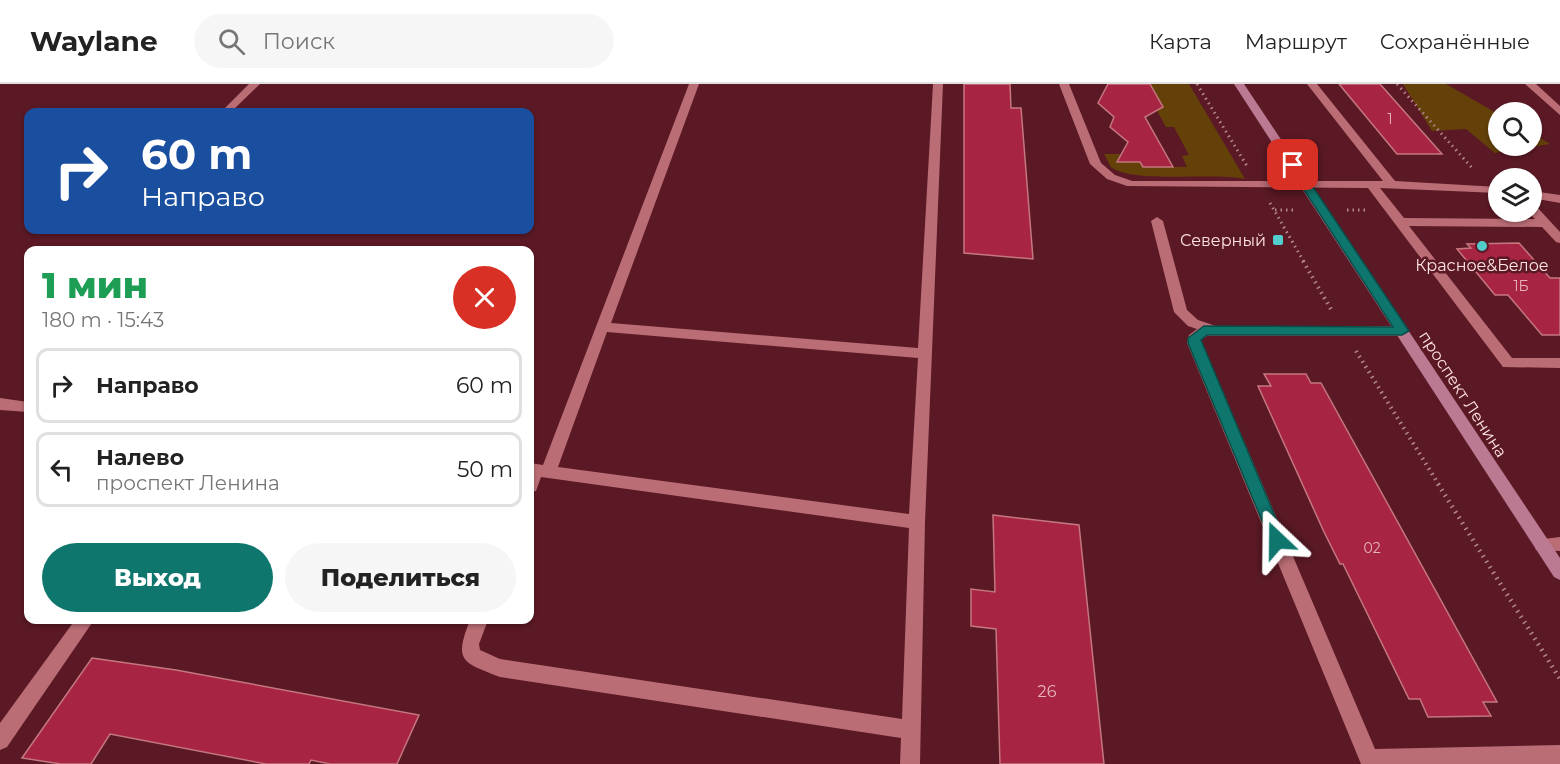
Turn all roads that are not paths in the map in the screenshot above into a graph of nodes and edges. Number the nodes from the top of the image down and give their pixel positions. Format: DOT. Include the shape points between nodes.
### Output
graph roads {
  1 [pos="255,84"];
  2 [pos="694,84"];
  3 [pos="938,84"];
  4 [pos="1064,84"];
  5 [pos="1239,84"];
  6 [pos="1312,84"];
  7 [pos="1530,84"];
  8 [pos="229,108"];
  9 [pos="1560,112"];
  10 [pos="1371,184"];
  11 [pos="1391,184"];
  12 [pos="1306,185"];
  13 [pos="1488,190"];
  14 [pos="1542,196"];
  15 [pos="1560,198"];
  16 [pos="1157,221"];
  17 [pos="1542,221"];
  18 [pos="1399,222"];
  19 [pos="1544,223"];
  20 [pos="1560,239"];
  21 [pos="603,327"];
  22 [pos="1212,330"];
  23 [pos="1402,331"];
  24 [pos="925,354"];
  25 [pos="1560,363"];
  26 [pos="0,404"];
  27 [pos="24,407"];
  28 [pos="538,470"];
  29 [pos="917,522"];
  30 [pos="1560,544"];
  31 [pos="1542,545"];
  32 [pos="1560,572"];
  33 [pos="82,624"];
  34 [pos="478,624"];
  35 [pos="911,730"];
  36 [pos="0,740"];
  37 [pos="1560,755"];
  38 [pos="910,764"];
  1 -- 8 [label="street"];
  2 -- 21 [label="street"];
  3 -- 24 [label="street"];
  4 -- 12 [label="street" via="1096,164 1111,177 1143,186"];
  5 -- 12 [label="main road, проспект Ленина"];
  6 -- 11 [label="street"];
  7 -- 9 [label="street"];
  10 -- 11 [label="street"];
  10 -- 12 [label="street"];
  10 -- 18 [label="street"];
  11 -- 13 [label="street"];
  12 -- 23 [label="main road, проспект Ленина"];
  14 -- 15 [label="street"];
  16 -- 22 [label="street" via="1181,312 1193,323"];
  17 -- 19 [label="street"];
  18 -- 19 [label="street"];
  18 -- 25 [label="street" via="1508,363"];
  19 -- 20 [label="street"];
  21 -- 24 [label="street"];
  21 -- 28 [label="street"];
  22 -- 23 [label="street"];
  22 -- 37 [label="street" via="1198,333 1194,343 1369,759"];
  23 -- 31 [label="main road, проспект Ленина"];
  24 -- 29 [label="street"];
  26 -- 27 [label="street"];
  28 -- 29 [label="street"];
  29 -- 35 [label="street"];
  30 -- 31 [label="street"];
  31 -- 32 [label="main road, проспект Ленина"];
  33 -- 36 [label="street"];
  34 -- 35 [label="street" via="470,644 471,654 500,668"];
  35 -- 38 [label="street"];
}
